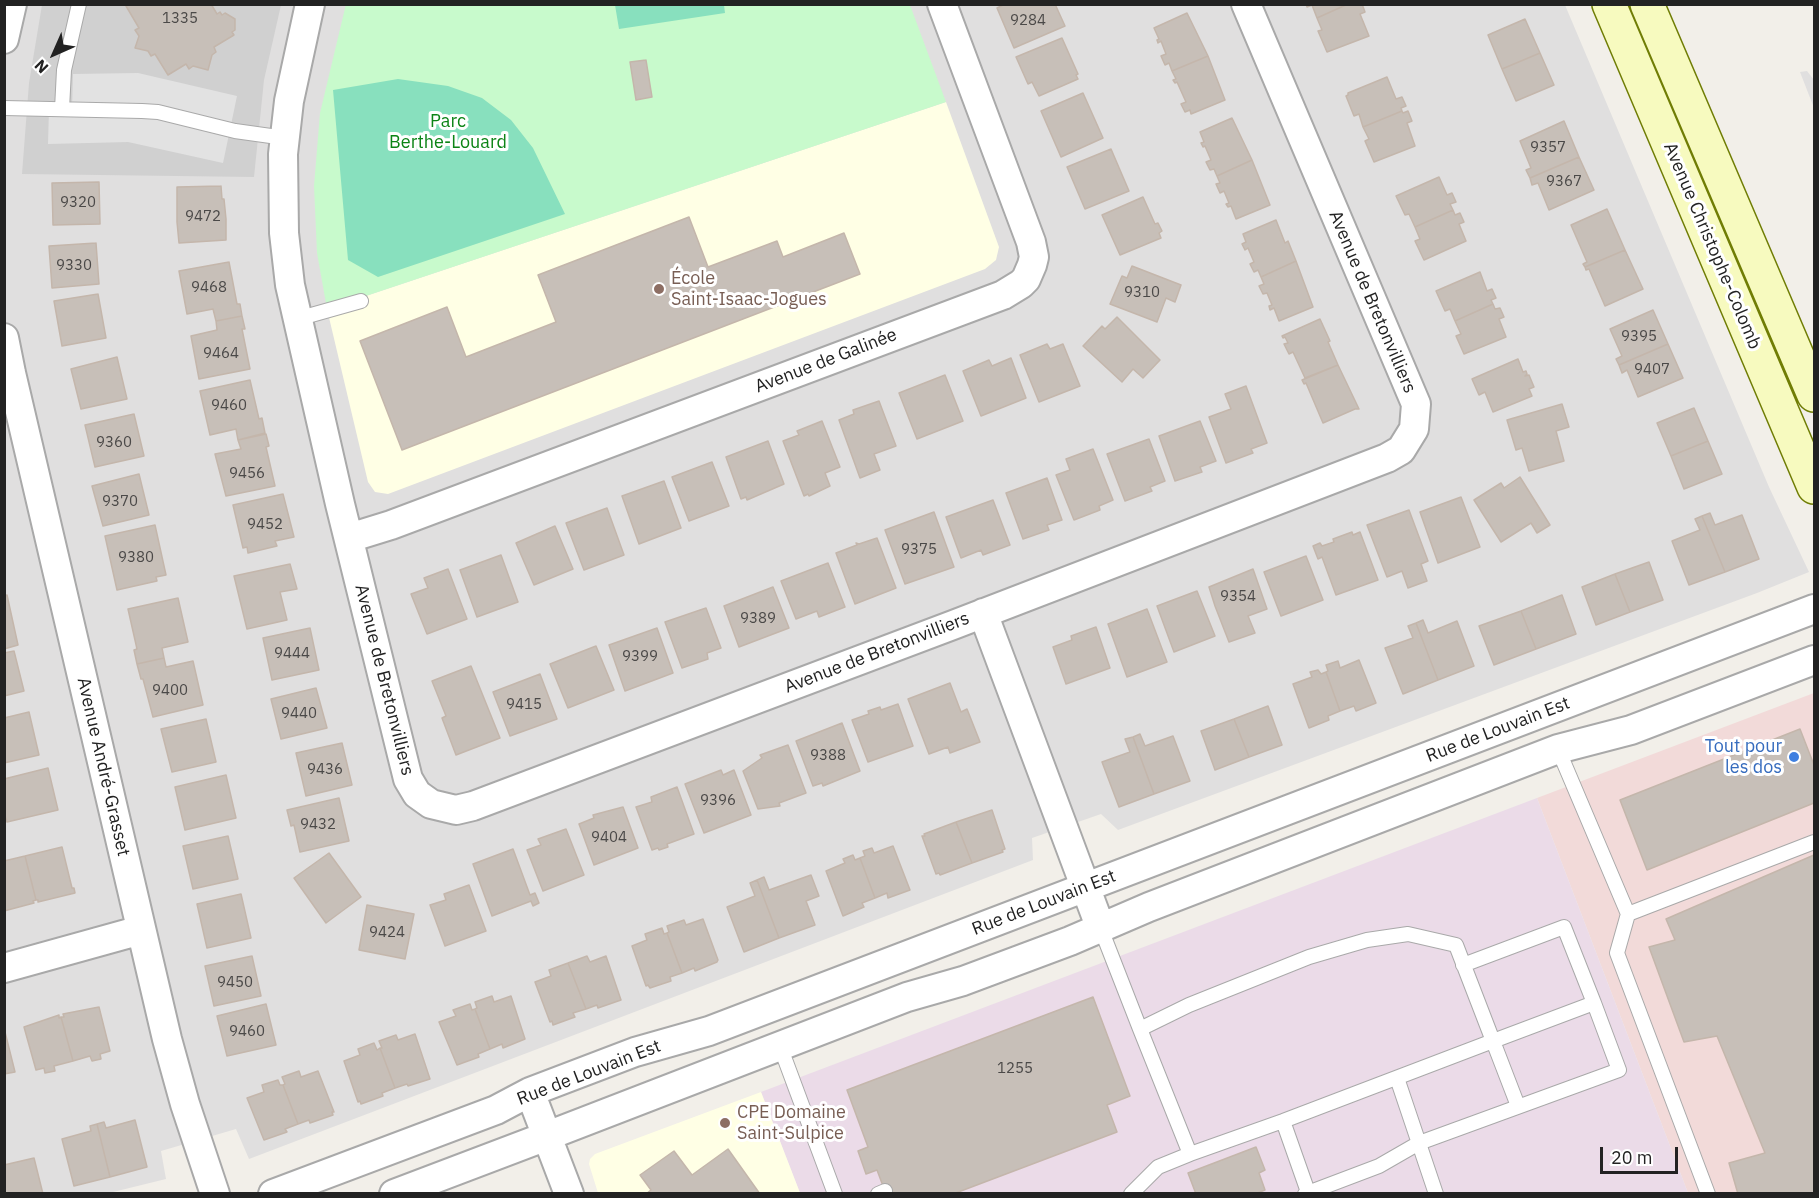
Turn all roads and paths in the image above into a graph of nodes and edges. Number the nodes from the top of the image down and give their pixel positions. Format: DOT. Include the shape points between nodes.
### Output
graph roads {
  1 [pos="12,4"];
  2 [pos="79,4"];
  3 [pos="310,4"];
  4 [pos="942,4"];
  5 [pos="1246,4"];
  6 [pos="1609,4"];
  7 [pos="1647,4"];
  8 [pos="4,39"];
  9 [pos="4,108"];
  10 [pos="62,109"];
  11 [pos="285,138"];
  12 [pos="361,301"];
  13 [pos="297,319"];
  14 [pos="4,338"];
  15 [pos="1815,395"];
  16 [pos="1815,487"];
  17 [pos="349,538"];
  18 [pos="1815,609"];
  19 [pos="983,613"];
  20 [pos="1815,660"];
  21 [pos="1558,749"];
  22 [pos="1815,842"];
  23 [pos="1085,888"];
  24 [pos="1628,914"];
  25 [pos="1101,929"];
  26 [pos="141,930"];
  27 [pos="1463,965"];
  28 [pos="4,968"];
  29 [pos="1594,1003"];
  30 [pos="1140,1029"];
  31 [pos="1493,1041"];
  32 [pos="780,1046"];
  33 [pos="1397,1078"];
  34 [pos="530,1092"];
  35 [pos="1518,1106"];
  36 [pos="1283,1121"];
  37 [pos="547,1136"];
  38 [pos="1419,1143"];
  39 [pos="1190,1154"];
  40 [pos="1135,1192"];
  41 [pos="1307,1193"];
  42 [pos="215,1194"];
  43 [pos="273,1194"];
  44 [pos="394,1194"];
  45 [pos="569,1194"];
  46 [pos="835,1194"];
  47 [pos="1436,1194"];
  48 [pos="1708,1194"];
  1 -- 8 [label="street"];
  2 -- 10 [label="lane" via="64,70"];
  3 -- 11 [label="street, Avenue de Bretonvilliers"];
  4 -- 17 [label="street, Avenue de Galinée" via="1031,242 1034,257 1021,284 1003,295"];
  5 -- 19 [label="street, Avenue de Bretonvilliers" via="1413,398 1417,412 1411,437 1401,450 1387,458"];
  6 -- 16 [label="main road, Avenue Christophe-Colomb"];
  7 -- 15 [label="main road, Avenue Christophe-Colomb"];
  9 -- 10 [label="lane"];
  10 -- 11 [label="lane" via="159,112 235,131"];
  11 -- 13 [label="street, Avenue de Bretonvilliers" via="284,233"];
  12 -- 13 [label="lane"];
  13 -- 17 [label="street, Avenue de Bretonvilliers"];
  14 -- 26 [label="street, Avenue André-Grasset"];
  17 -- 19 [label="street, Avenue de Bretonvilliers" via="408,779 424,799 447,809 473,806"];
  18 -- 23 [label="street, Rue de Louvain Est"];
  19 -- 23 [label="street, Avenue de Bretonvilliers"];
  20 -- 21 [label="street" via="1631,730"];
  21 -- 24 [label="lane"];
  21 -- 25 [label="street"];
  22 -- 24 [label="lane"];
  23 -- 25 [label="street, Avenue de Bretonvilliers"];
  23 -- 34 [label="street, Rue de Louvain Est" via="709,1031 635,1052"];
  24 -- 48 [label="lane" via="1617,953"];
  25 -- 30 [label="lane"];
  25 -- 32 [label="street"];
  26 -- 28 [label="street"];
  26 -- 42 [label="street, Avenue André-Grasset" via="177,1079"];
  27 -- 29 [label="lane" via="1564,927"];
  27 -- 30 [label="lane" via="1456,945 1408,934 1367,940 1310,957"];
  27 -- 31 [label="lane"];
  29 -- 31 [label="lane"];
  29 -- 35 [label="lane" via="1618,1070"];
  30 -- 39 [label="lane"];
  31 -- 33 [label="lane"];
  31 -- 35 [label="lane"];
  32 -- 37 [label="street"];
  32 -- 46 [label="lane"];
  33 -- 36 [label="lane"];
  33 -- 38 [label="lane"];
  34 -- 37 [label="street"];
  34 -- 43 [label="street, Rue de Louvain Est" via="496,1110"];
  35 -- 38 [label="lane"];
  36 -- 39 [label="lane"];
  36 -- 41 [label="lane"];
  37 -- 44 [label="street"];
  37 -- 45 [label="street"];
  38 -- 41 [label="lane" via="1379,1166"];
  38 -- 47 [label="lane"];
  39 -- 40 [label="lane" via="1149,1173"];
}
